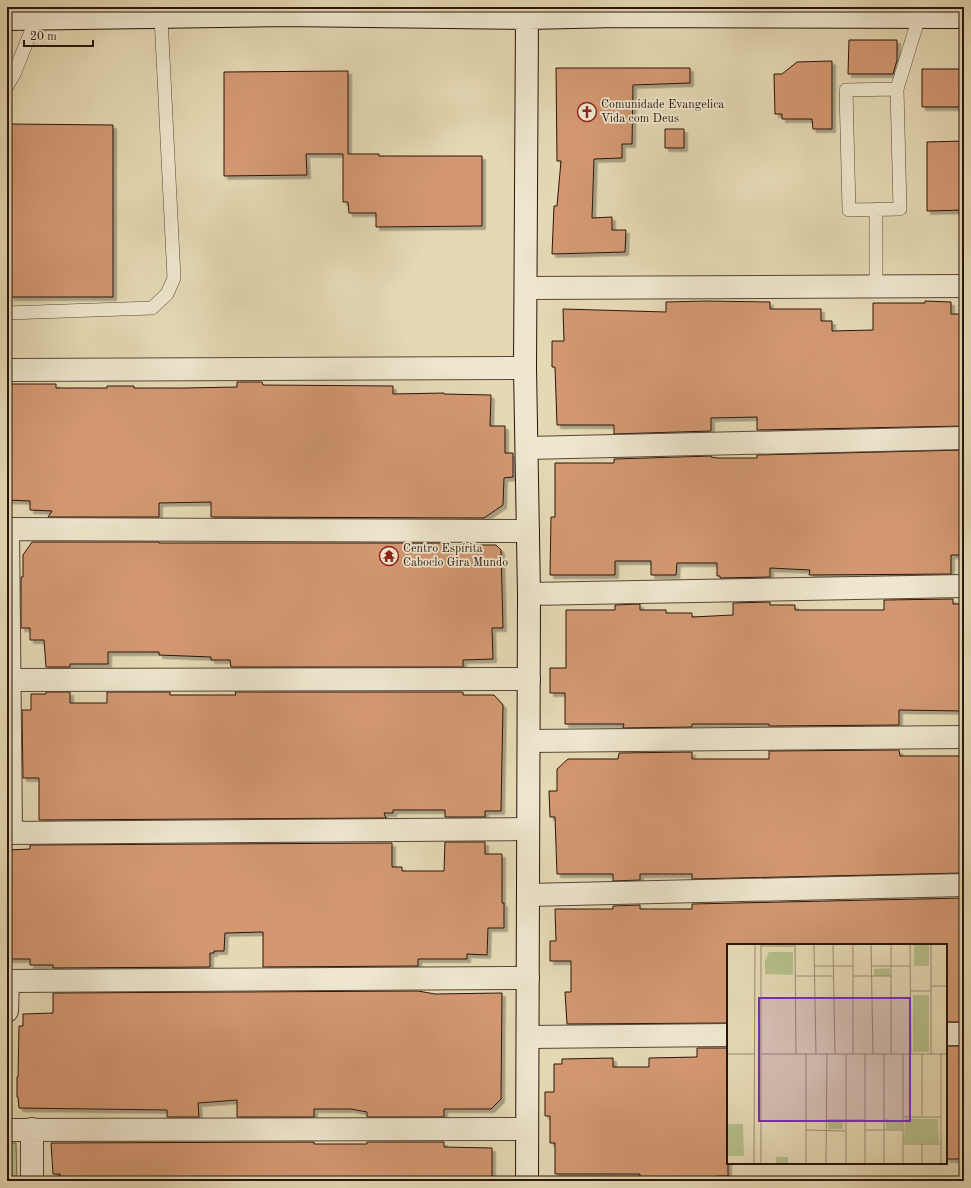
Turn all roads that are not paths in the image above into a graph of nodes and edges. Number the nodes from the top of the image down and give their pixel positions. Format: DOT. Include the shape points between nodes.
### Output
graph roads {
  1 [pos="650,7"];
  2 [pos="686,7"];
  3 [pos="750,7"];
  4 [pos="920,12"];
  5 [pos="618,16"];
  6 [pos="161,17"];
  7 [pos="964,17"];
  8 [pos="527,18"];
  9 [pos="7,19"];
  10 [pos="36,19"];
  11 [pos="7,86"];
  12 [pos="897,89"];
  13 [pos="876,209"];
  14 [pos="964,286"];
  15 [pos="876,287"];
  16 [pos="526,288"];
  17 [pos="7,313"];
  18 [pos="525,368"];
  19 [pos="7,370"];
  20 [pos="964,438"];
  21 [pos="528,448"];
  22 [pos="8,529"];
  23 [pos="528,530"];
  24 [pos="964,586"];
  25 [pos="529,594"];
  26 [pos="529,679"];
  27 [pos="8,680"];
  28 [pos="964,737"];
  29 [pos="529,742"];
  30 [pos="528,829"];
  31 [pos="9,833"];
  32 [pos="964,885"];
  33 [pos="528,895"];
  34 [pos="528,978"];
  35 [pos="7,981"];
  36 [pos="7,1011"];
  37 [pos="947,1034"];
  38 [pos="964,1034"];
  39 [pos="727,1035"];
  40 [pos="528,1037"];
  41 [pos="32,1129"];
  42 [pos="527,1129"];
  43 [pos="7,1130"];
  44 [pos="32,1181"];
  45 [pos="527,1181"];
  1 -- 5 [label="street"];
  2 -- 3 [label="street"];
  4 -- 5 [label="street"];
  4 -- 7 [label="street"];
  4 -- 12 [label="lane"];
  5 -- 8 [label="street"];
  6 -- 8 [label="street" via="285,15"];
  6 -- 10 [label="street"];
  6 -- 17 [label="lane" via="174,278 167,294 152,308"];
  8 -- 16 [label="street"];
  9 -- 10 [label="street"];
  10 -- 11 [label="lane"];
  12 -- 13 [label="lane" via="900,209"];
  12 -- 13 [label="lane" via="846,90 849,210"];
  13 -- 15 [label="lane"];
  14 -- 15 [label="street"];
  15 -- 16 [label="street"];
  16 -- 18 [label="street"];
  18 -- 19 [label="street"];
  18 -- 21 [label="street"];
  20 -- 21 [label="street"];
  21 -- 23 [label="street"];
  22 -- 23 [label="street"];
  22 -- 27 [label="street"];
  23 -- 25 [label="street"];
  24 -- 25 [label="street"];
  25 -- 26 [label="street"];
  26 -- 27 [label="street"];
  26 -- 29 [label="street"];
  27 -- 31 [label="street"];
  28 -- 29 [label="street"];
  29 -- 30 [label="street"];
  30 -- 31 [label="street"];
  30 -- 33 [label="street"];
  32 -- 33 [label="street"];
  33 -- 34 [label="street"];
  34 -- 35 [label="street"];
  34 -- 40 [label="street"];
  35 -- 36 [label="street"];
  37 -- 38 [label="street"];
  39 -- 40 [label="street"];
  40 -- 42 [label="street"];
  41 -- 42 [label="street"];
  41 -- 43 [label="street"];
  41 -- 44 [label="street"];
  42 -- 45 [label="street"];
}
